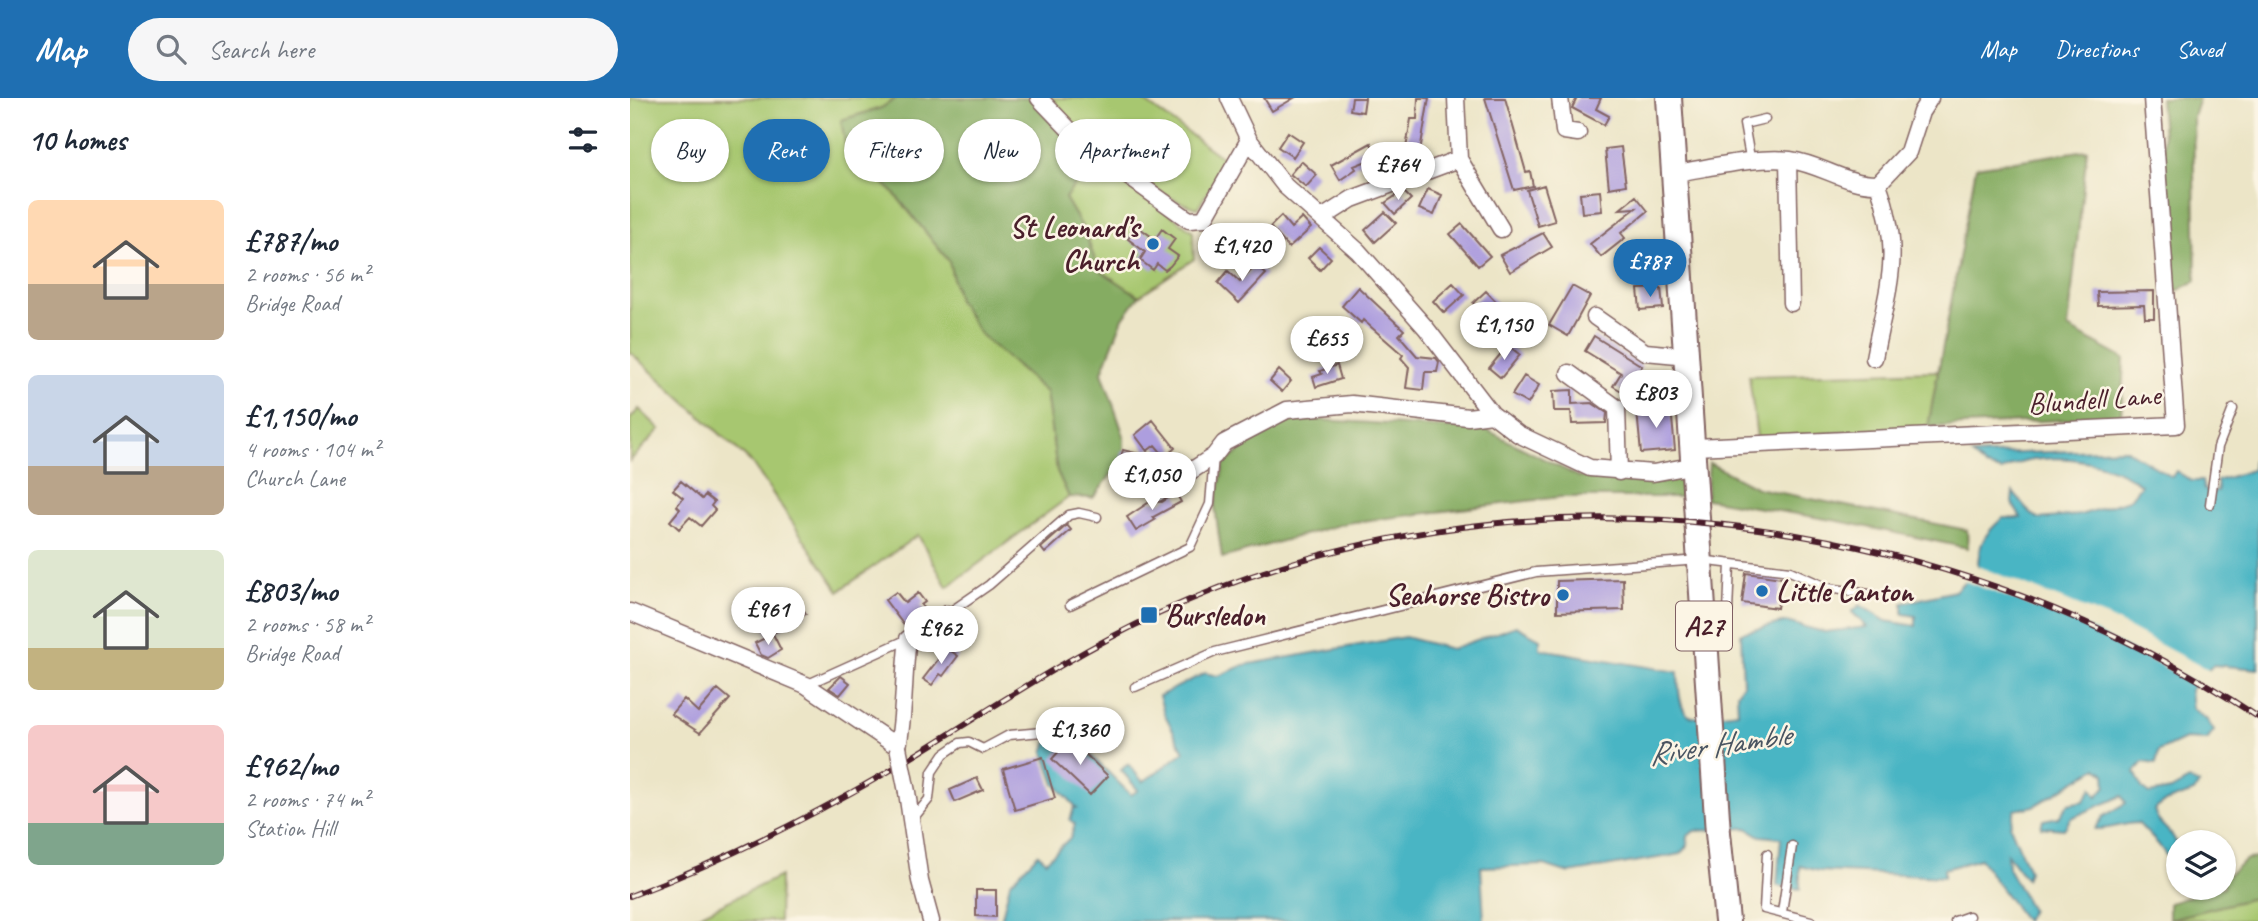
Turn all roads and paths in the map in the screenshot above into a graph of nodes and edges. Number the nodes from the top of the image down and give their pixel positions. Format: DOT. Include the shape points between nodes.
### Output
graph roads {
  1 [pos="1039,98"];
  2 [pos="1229,98"];
  3 [pos="1456,98"];
  4 [pos="1560,98"];
  5 [pos="1670,98"];
  6 [pos="1930,98"];
  7 [pos="2152,98"];
  8 [pos="1765,119"];
  9 [pos="1578,134"];
  10 [pos="1249,140"];
  11 [pos="1459,159"];
  12 [pos="1788,160"];
  13 [pos="1751,163"];
  14 [pos="1675,173"];
  15 [pos="1878,184"];
  16 [pos="1322,218"];
  17 [pos="1504,230"];
  18 [pos="1791,303"];
  19 [pos="1595,316"];
  20 [pos="1688,356"];
  21 [pos="1874,358"];
  22 [pos="1569,373"];
  23 [pos="2233,409"];
  24 [pos="1492,414"];
  25 [pos="1214,456"];
  26 [pos="1695,456"];
  27 [pos="1619,472"];
  28 [pos="1157,493"];
  29 [pos="2210,505"];
  30 [pos="1097,517"];
  31 [pos="1700,560"];
  32 [pos="1730,564"];
  33 [pos="1869,594"];
  34 [pos="1070,606"];
  35 [pos="630,612"];
  36 [pos="1728,612"];
  37 [pos="947,614"];
  38 [pos="908,639"];
  39 [pos="806,685"];
  40 [pos="1135,687"];
  41 [pos="1064,730"];
  42 [pos="898,747"];
  43 [pos="912,820"];
  44 [pos="1792,846"];
  45 [pos="1767,854"];
  46 [pos="1764,909"];
  47 [pos="1782,912"];
  48 [pos="1969,916"];
  49 [pos="931,921"];
  50 [pos="1727,921"];
  51 [pos="1763,921"];
  52 [pos="1811,921"];
  53 [pos="1955,921"];
  1 -- 10 [label="street" via="1083,144 1189,220 1204,219"];
  2 -- 10 [label="street"];
  3 -- 11 [label="street"];
  4 -- 9 [label="street" via="1564,131"];
  5 -- 14 [label="main road, A27"];
  6 -- 15 [label="street" via="1908,152"];
  7 -- 26 [label="street, Blundell Lane" via="2176,425"];
  8 -- 13 [label="lane" via="1744,124"];
  10 -- 16 [label="street" via="1285,186"];
  11 -- 16 [label="street" via="1352,199"];
  11 -- 17 [label="street"];
  12 -- 13 [label="street"];
  12 -- 15 [label="street" via="1860,185"];
  12 -- 18 [label="street"];
  13 -- 14 [label="street"];
  14 -- 20 [label="main road, A27"];
  15 -- 21 [label="street" via="1891,218 1893,260"];
  16 -- 24 [label="street" via="1426,328"];
  19 -- 20 [label="street" via="1645,352"];
  20 -- 26 [label="main road, A27"];
  22 -- 27 [label="street" via="1617,408"];
  23 -- 29 [label="lane" via="2218,447"];
  24 -- 25 [label="street" via="1468,417 1352,404 1287,410 1224,443"];
  24 -- 27 [label="street" via="1558,456"];
  25 -- 28 [label="street"];
  25 -- 34 [label="lane" via="1210,504 1191,547"];
  26 -- 27 [label="street" via="1653,473"];
  26 -- 31 [label="main road, A27"];
  30 -- 37 [label="lane" via="1069,515"];
  31 -- 32 [label="lane"];
  31 -- 40 [label="lane" via="1536,572 1215,652"];
  31 -- 50 [label="main road, A27"];
  32 -- 33 [label="lane" via="1790,570 1828,588"];
  32 -- 36 [label="lane"];
  35 -- 39 [label="street"];
  37 -- 38 [label="street"];
  38 -- 39 [label="lane"];
  38 -- 42 [label="street"];
  39 -- 42 [label="street"];
  41 -- 43 [label="lane" via="1009,735 983,749 960,743 944,754 932,772 929,799"];
  42 -- 43 [label="street, bridge"];
  43 -- 49 [label="street"];
  44 -- 47 [label="lane"];
  45 -- 46 [label="lane"];
  46 -- 47 [label="lane"];
  46 -- 51 [label="lane"];
  47 -- 52 [label="lane"];
  48 -- 53 [label="lane"];
}
